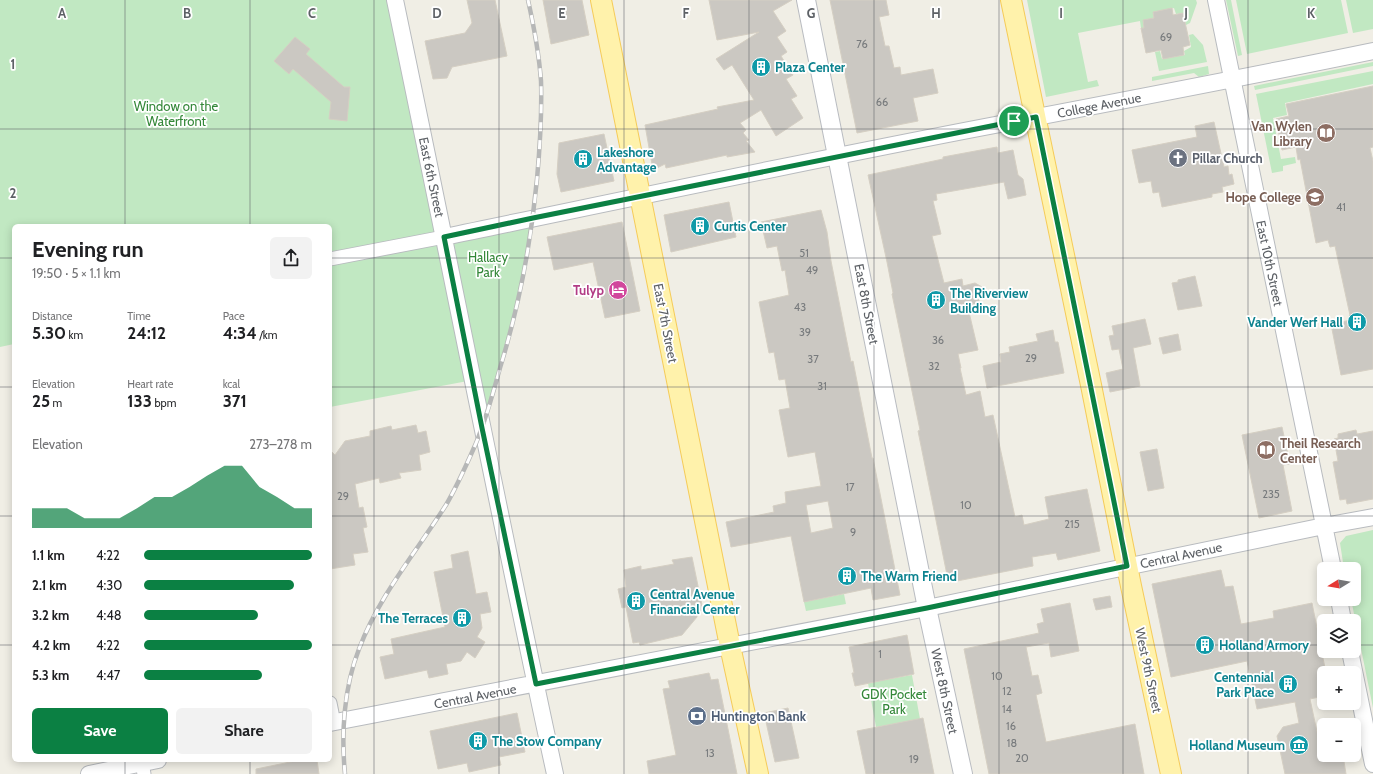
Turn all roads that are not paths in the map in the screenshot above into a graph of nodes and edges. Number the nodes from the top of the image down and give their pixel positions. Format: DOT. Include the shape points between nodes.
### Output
graph roads {
  1 [pos="395,0"];
  2 [pos="601,0"];
  3 [pos="806,0"];
  4 [pos="1011,0"];
  5 [pos="1216,0"];
  6 [pos="1373,50"];
  7 [pos="1232,80"];
  8 [pos="1036,117"];
  9 [pos="838,156"];
  10 [pos="640,196"];
  11 [pos="444,237"];
  12 [pos="332,259"];
  13 [pos="1373,517"];
  14 [pos="1324,526"];
  15 [pos="1332,562"];
  16 [pos="1127,566"];
  17 [pos="927,608"];
  18 [pos="730,646"];
  19 [pos="1351,658"];
  20 [pos="536,684"];
  21 [pos="332,723"];
  22 [pos="155,762"];
  23 [pos="1373,764"];
  24 [pos="143,769"];
  25 [pos="89,774"];
  26 [pos="555,774"];
  27 [pos="758,774"];
  28 [pos="963,774"];
  29 [pos="1171,774"];
  1 -- 11 [label="street, East 6th Street"];
  2 -- 10 [label="main road, East 7th Street"];
  3 -- 9 [label="main road, East 8th Street"];
  4 -- 8 [label="main road, West 9th Street"];
  5 -- 7 [label="street, East 10th Street"];
  6 -- 7 [label="street, College Avenue"];
  7 -- 8 [label="street, College Avenue"];
  7 -- 14 [label="street, East 10th Street"];
  8 -- 9 [label="street, College Avenue"];
  8 -- 16 [label="main road, West 9th Street"];
  9 -- 10 [label="street, College Avenue"];
  9 -- 17 [label="main road, East 8th Street"];
  10 -- 11 [label="street, College Avenue"];
  10 -- 18 [label="main road, East 7th Street"];
  11 -- 12 [label="street, College Avenue"];
  11 -- 20 [label="street, East 6th Street"];
  13 -- 14 [label="street, Central Avenue"];
  14 -- 15 [label="street, East 10th Street"];
  14 -- 16 [label="street, Central Avenue"];
  16 -- 17 [label="street, Central Avenue"];
  16 -- 29 [label="main road, West 9th Street"];
  17 -- 18 [label="street, Central Avenue"];
  17 -- 28 [label="main road, West 8th Street"];
  18 -- 20 [label="street, Central Avenue"];
  18 -- 27 [label="main road, East 7th Street"];
  19 -- 23 [label="street"];
  20 -- 21 [label="street, Central Avenue"];
  20 -- 26 [label="street, East 6th Street"];
  22 -- 24 [label="street"];
  24 -- 25 [label="street"];
}
